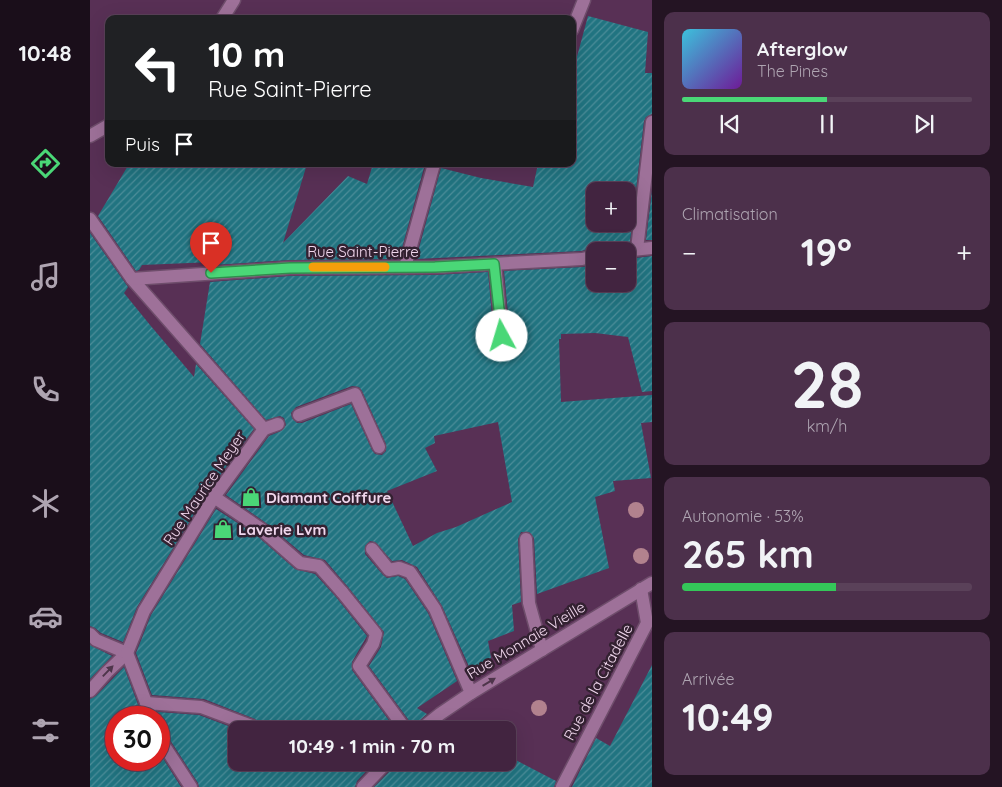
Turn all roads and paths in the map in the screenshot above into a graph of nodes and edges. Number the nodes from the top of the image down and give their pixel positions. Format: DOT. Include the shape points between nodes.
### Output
graph roads {
  1 [pos="234,0"];
  2 [pos="584,0"];
  3 [pos="225,15"];
  4 [pos="576,20"];
  5 [pos="652,122"];
  6 [pos="105,127"];
  7 [pos="90,136"];
  8 [pos="433,167"];
  9 [pos="90,220"];
  10 [pos="652,248"];
  11 [pos="637,249"];
  12 [pos="586,258"];
  13 [pos="494,264"];
  14 [pos="405,267"];
  15 [pos="132,279"];
  16 [pos="502,336"];
  17 [pos="299,415"];
  18 [pos="278,424"];
  19 [pos="264,429"];
  20 [pos="379,447"];
  21 [pos="214,497"];
  22 [pos="526,539"];
  23 [pos="372,549"];
  24 [pos="646,586"];
  25 [pos="90,634"];
  26 [pos="542,650"];
  27 [pos="126,653"];
  28 [pos="90,691"];
  29 [pos="472,693"];
  30 [pos="146,702"];
  31 [pos="148,706"];
  32 [pos="239,721"];
  33 [pos="399,721"];
  34 [pos="431,721"];
  35 [pos="170,755"];
  36 [pos="378,771"];
  37 [pos="191,787"];
  38 [pos="363,787"];
  39 [pos="562,787"];
  1 -- 3 [label="street"];
  2 -- 4 [label="street"];
  5 -- 11 [label="street"];
  6 -- 7 [label="street"];
  8 -- 14 [label="street"];
  9 -- 15 [label="street, Rue Maurice Meyer"];
  10 -- 11 [label="street"];
  12 -- 13 [label="street, Rue Saint-Pierre"];
  13 -- 14 [label="street, Rue Saint-Pierre"];
  13 -- 16 [label="street"];
  14 -- 15 [label="street, Rue Saint-Pierre" via="290,268"];
  15 -- 19 [label="street, Rue Maurice Meyer"];
  17 -- 20 [label="street" via="355,394"];
  18 -- 19 [label="street"];
  19 -- 21 [label="street, Rue Maurice Meyer"];
  21 -- 27 [label="street, Rue Maurice Meyer" via="144,611"];
  21 -- 33 [label="street" via="260,529 300,563 319,566 342,592 376,634 359,666"];
  22 -- 26 [label="street" via="529,603"];
  23 -- 29 [label="street" via="389,570 399,568 410,572 435,609"];
  24 -- 26 [label="street, Rue Monnaie Vieille"];
  24 -- 39 [label="street, Rue de la Citadelle" via="647,623"];
  25 -- 27 [label="street" via="96,640"];
  29 -- 26 [label="street, Rue Monnaie Vieille, one-way"];
  28 -- 27 [label="street, Rue Maurice Meyer, one-way"];
  27 -- 30 [label="street"];
  29 -- 34 [label="street, Rue Monnaie Vieille"];
  30 -- 31 [label="street"];
  30 -- 32 [label="street" via="201,707"];
  35 -- 37 [label="street"];
  36 -- 38 [label="street"];
}
